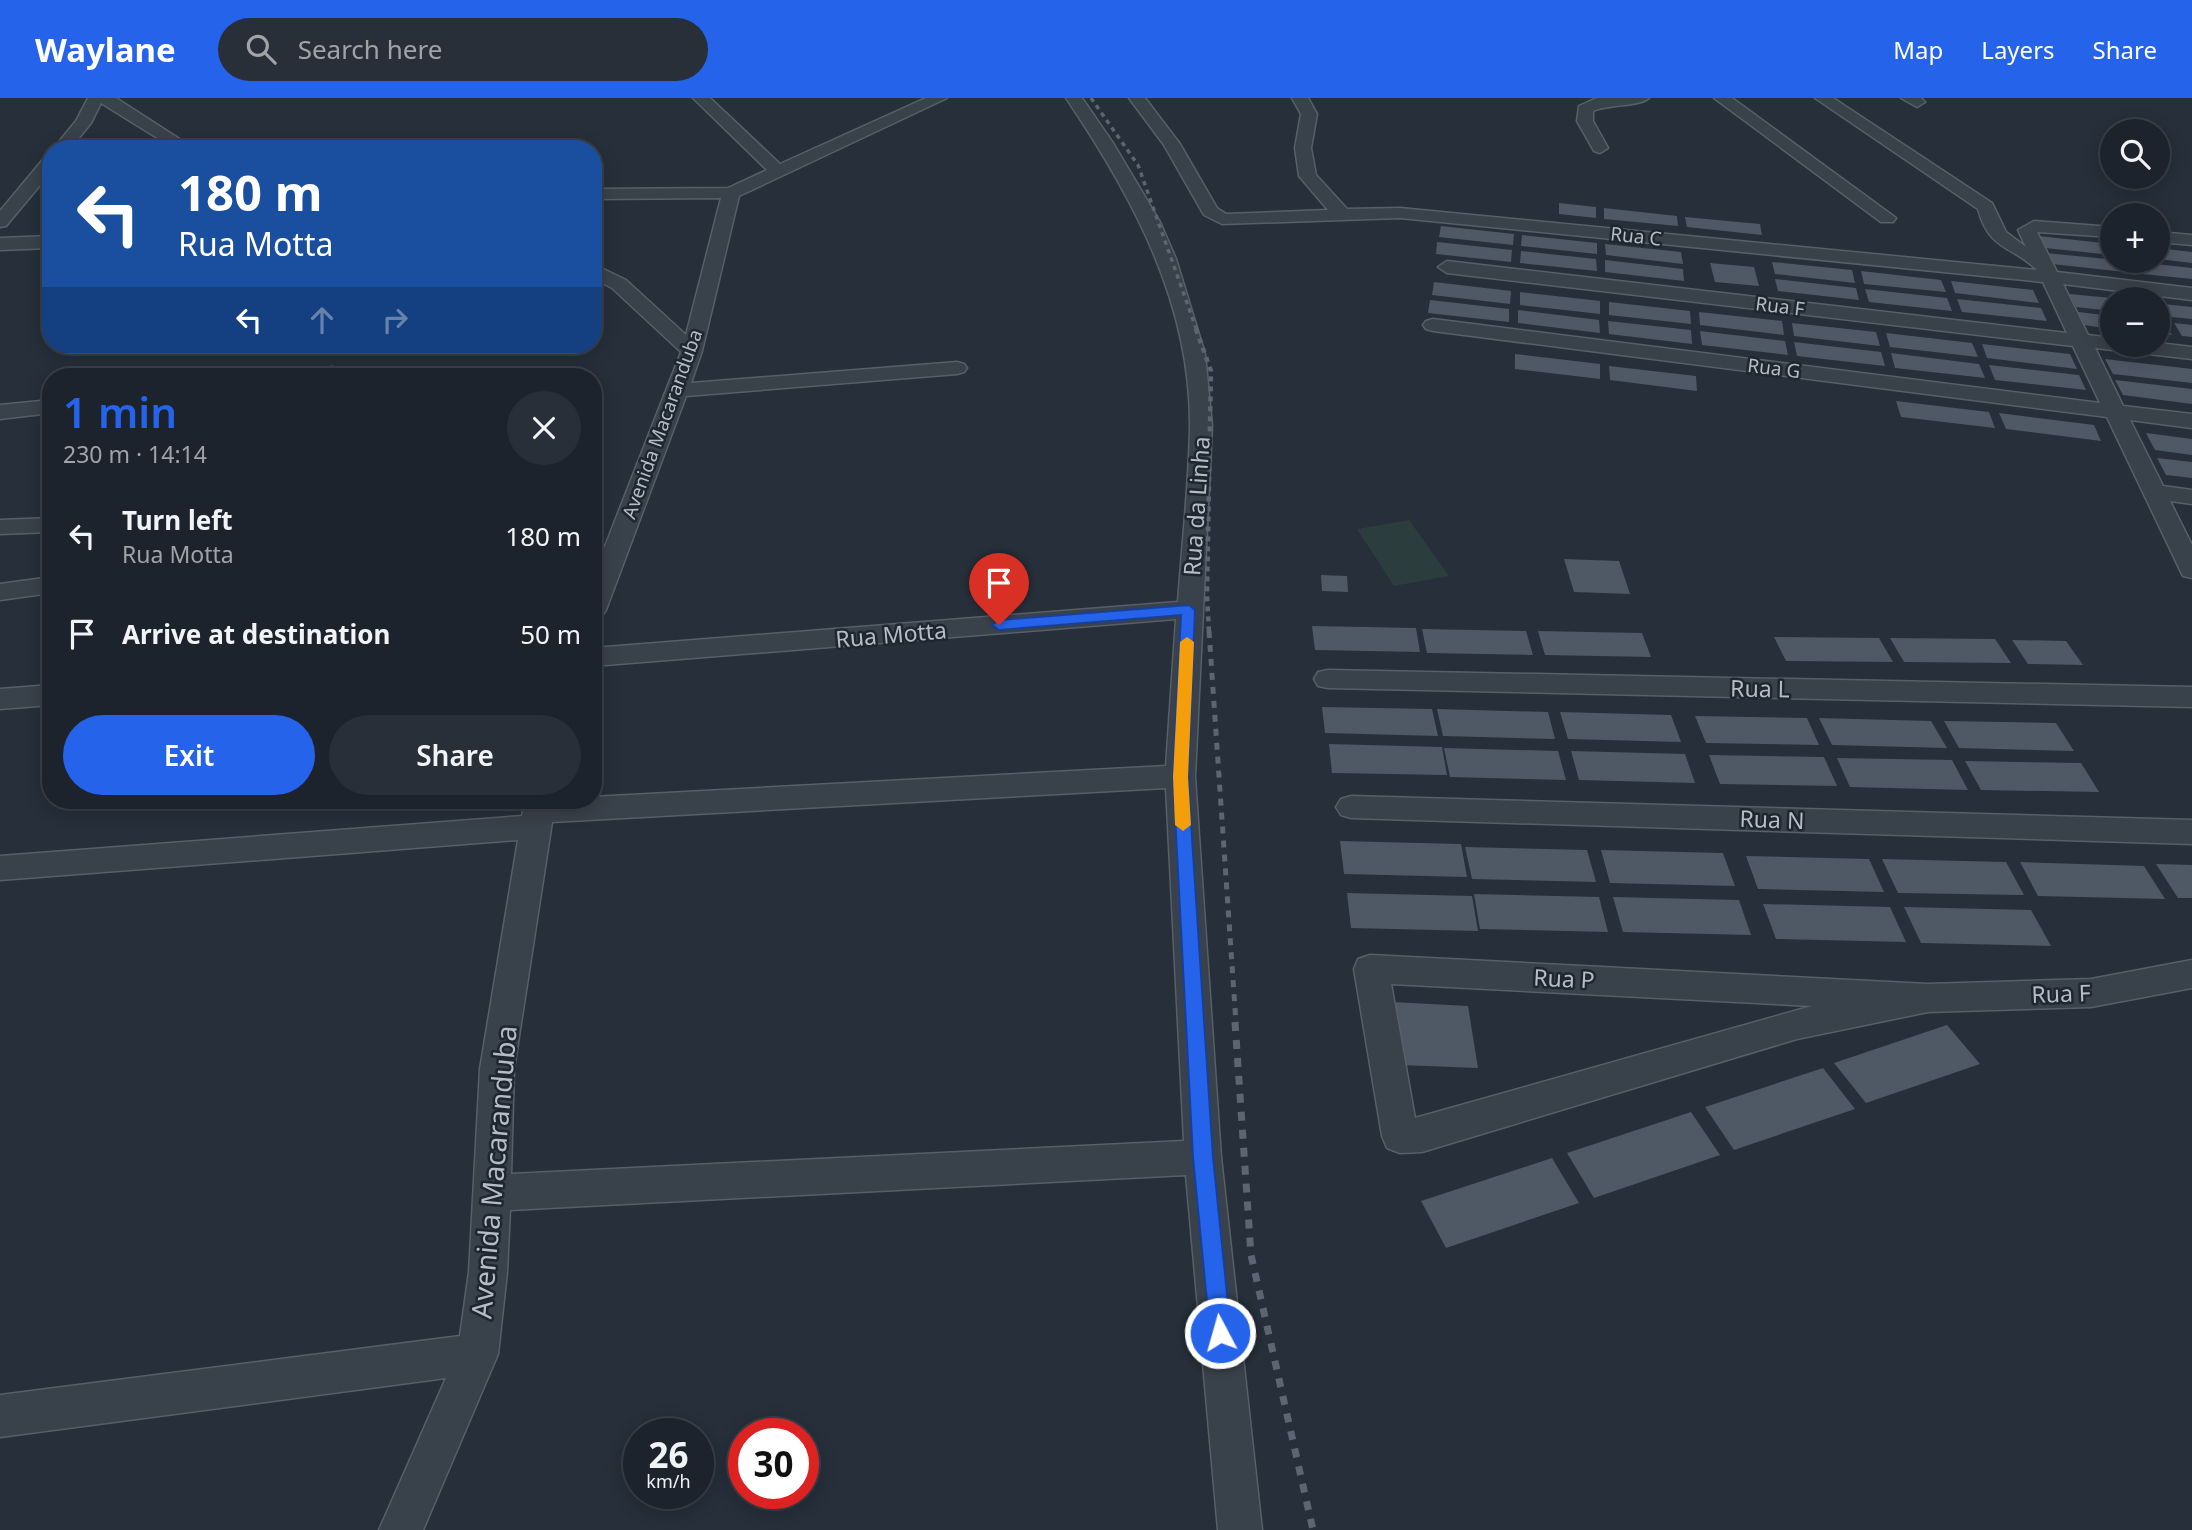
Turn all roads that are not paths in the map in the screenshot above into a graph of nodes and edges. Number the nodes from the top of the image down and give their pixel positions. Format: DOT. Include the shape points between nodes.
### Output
graph roads {
  1 [pos="96,98"];
  2 [pos="105,98"];
  3 [pos="701,98"];
  4 [pos="939,98"];
  5 [pos="1074,98"];
  6 [pos="1138,98"];
  7 [pos="1300,98"];
  8 [pos="1641,98"];
  9 [pos="1723,98"];
  10 [pos="1823,98"];
  11 [pos="1600,100"];
  12 [pos="69,140"];
  13 [pos="173,140"];
  14 [pos="1600,148"];
  15 [pos="778,171"];
  16 [pos="42,173"];
  17 [pos="731,193"];
  18 [pos="602,194"];
  19 [pos="1342,215"];
  20 [pos="1887,218"];
  21 [pos="0,222"];
  22 [pos="2100,231"];
  23 [pos="2170,238"];
  24 [pos="2192,240"];
  25 [pos="42,242"];
  26 [pos="0,244"];
  27 [pos="1447,267"];
  28 [pos="2046,270"];
  29 [pos="602,275"];
  30 [pos="2192,294"];
  31 [pos="1433,325"];
  32 [pos="2081,341"];
  33 [pos="2100,343"];
  34 [pos="692,351"];
  35 [pos="2170,351"];
  36 [pos="2192,353"];
  37 [pos="957,368"];
  38 [pos="677,390"];
  39 [pos="42,407"];
  40 [pos="0,412"];
  41 [pos="2115,412"];
  42 [pos="2192,421"];
  43 [pos="2152,492"];
  44 [pos="2192,498"];
  45 [pos="42,525"];
  46 [pos="0,527"];
  47 [pos="2192,570"];
  48 [pos="42,586"];
  49 [pos="602,586"];
  50 [pos="0,592"];
  51 [pos="1189,610"];
  52 [pos="602,656"];
  53 [pos="1328,679"];
  54 [pos="42,696"];
  55 [pos="2192,697"];
  56 [pos="0,699"];
  57 [pos="1180,777"];
  58 [pos="1351,807"];
  59 [pos="602,808"];
  60 [pos="588,809"];
  61 [pos="538,812"];
  62 [pos="2192,832"];
  63 [pos="0,868"];
  64 [pos="2192,974"];
  65 [pos="1927,998"];
  66 [pos="1203,1157"];
  67 [pos="491,1193"];
  68 [pos="478,1354"];
  69 [pos="0,1416"];
  70 [pos="401,1530"];
  71 [pos="1240,1530"];
  1 -- 12 [label="street"];
  2 -- 13 [label="street"];
  3 -- 15 [label="street"];
  4 -- 15 [label="street"];
  5 -- 51 [label="street, Rua da Linha" via="1150,222 1167,259 1195,354 1201,426"];
  6 -- 19 [label="street, Rua C" via="1172,144 1210,211 1222,219"];
  7 -- 19 [label="street" via="1309,114 1303,148 1308,176"];
  8 -- 11 [label="street"];
  9 -- 20 [label="street"];
  10 -- 28 [label="street" via="1986,207 1991,227 2005,242"];
  11 -- 14 [label="street" via="1584,109 1585,121"];
  15 -- 17 [label="street"];
  16 -- 21 [label="street"];
  17 -- 18 [label="street"];
  17 -- 34 [label="street, Avenida Macaranduba"];
  19 -- 28 [label="street, Rua C" via="1400,213"];
  22 -- 28 [label="street" via="2045,226 2027,230"];
  23 -- 24 [label="street"];
  25 -- 26 [label="street"];
  27 -- 32 [label="street, Rua F"];
  28 -- 30 [label="street, Rua C"];
  28 -- 32 [label="street"];
  29 -- 34 [label="street"];
  31 -- 41 [label="street, Rua G"];
  32 -- 33 [label="street, Rua F"];
  32 -- 41 [label="street"];
  34 -- 38 [label="street, Avenida Macaranduba"];
  35 -- 36 [label="street, Rua F"];
  37 -- 38 [label="street"];
  38 -- 49 [label="street, Avenida Macaranduba"];
  39 -- 40 [label="street"];
  41 -- 42 [label="street, Rua G"];
  41 -- 43 [label="street"];
  43 -- 44 [label="street"];
  43 -- 47 [label="street"];
  45 -- 46 [label="street"];
  48 -- 50 [label="street"];
  51 -- 52 [label="street, Rua Motta"];
  51 -- 57 [label="street, Rua da Linha"];
  53 -- 55 [label="street, Rua L"];
  54 -- 56 [label="street"];
  57 -- 59 [label="street"];
  57 -- 66 [label="street, Rua da Linha"];
  58 -- 62 [label="street, Rua N"];
  60 -- 61 [label="street"];
  61 -- 63 [label="street"];
  61 -- 67 [label="street, Avenida Macaranduba" via="497,1069"];
  64 -- 65 [label="street, Rua F" via="2091,993"];
  65 -- 65 [label="street, Rua P" via="1797,1024 1422,1135 1400,1136 1370,970"];
  66 -- 67 [label="street"];
  66 -- 71 [label="street, Rua da Linha"];
  67 -- 68 [label="street, Avenida Macaranduba"];
  68 -- 69 [label="street"];
  68 -- 70 [label="street, Avenida Macaranduba"];
}
